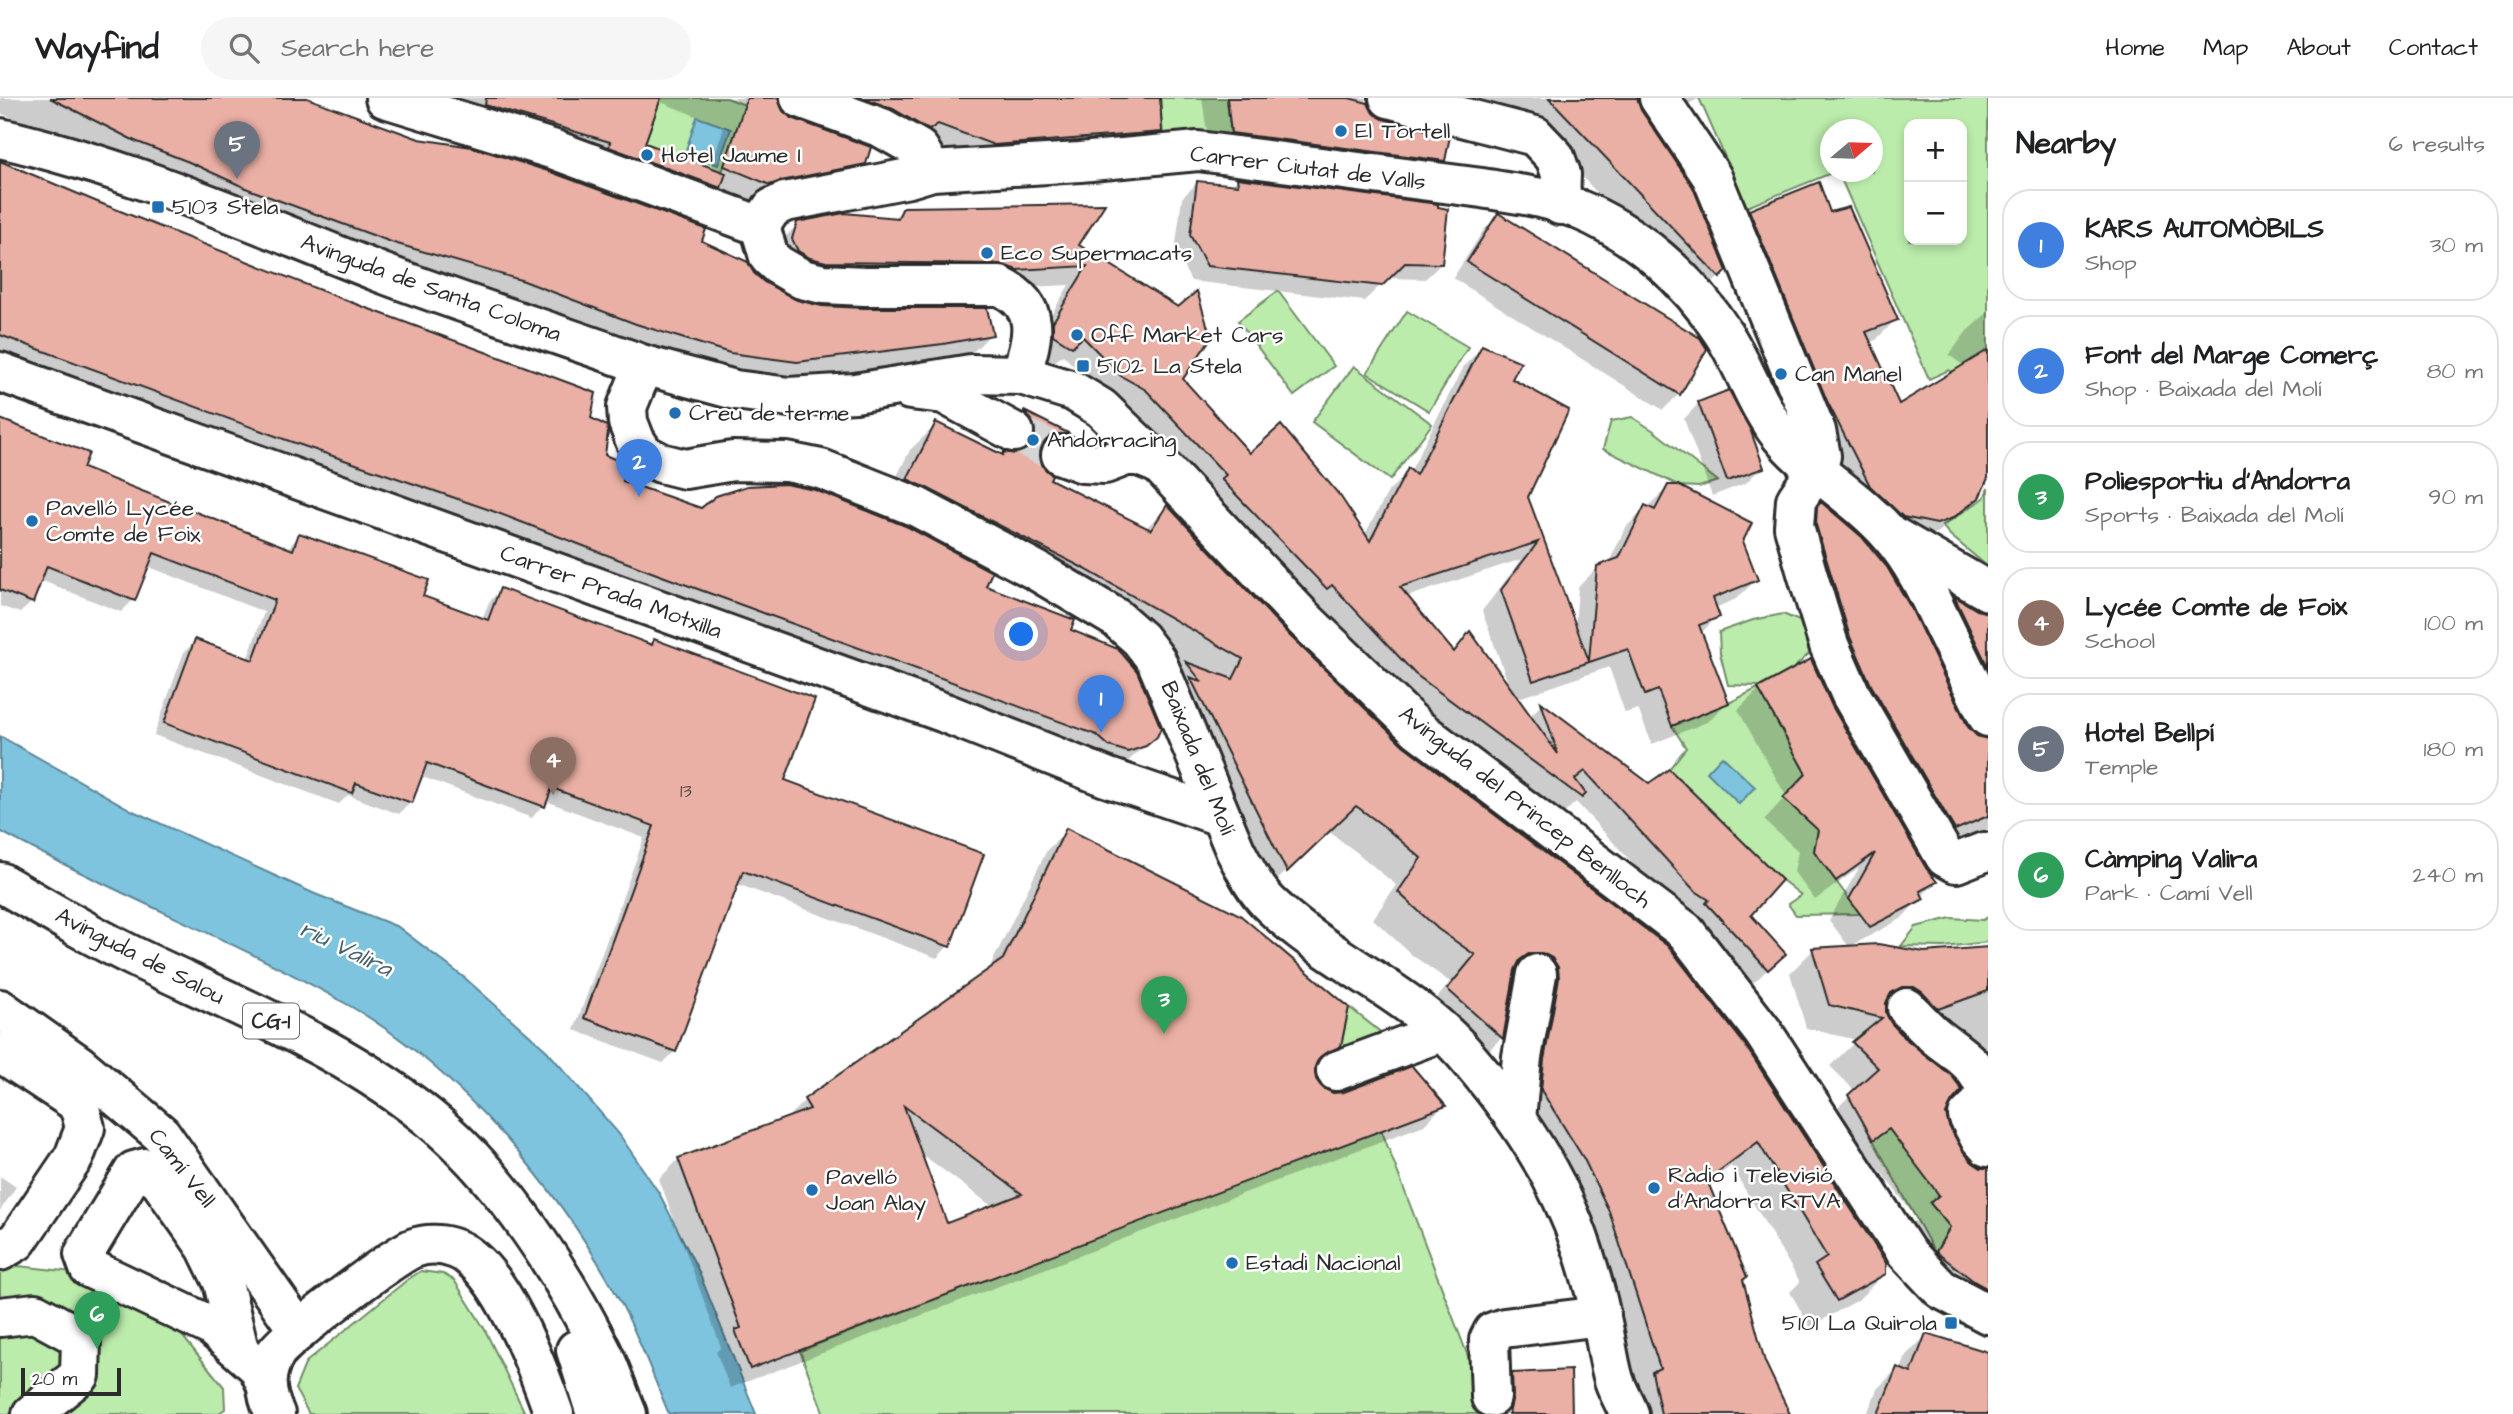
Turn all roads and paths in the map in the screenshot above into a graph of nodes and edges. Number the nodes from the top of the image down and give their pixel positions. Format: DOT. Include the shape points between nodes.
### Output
graph roads {
  1 [pos="385,98"];
  2 [pos="800,98"];
  3 [pos="1389,98"];
  4 [pos="1659,98"];
  5 [pos="0,126"];
  6 [pos="0,138"];
  7 [pos="83,159"];
  8 [pos="932,171"];
  9 [pos="1560,205"];
  10 [pos="760,226"];
  11 [pos="600,349"];
  12 [pos="644,365"];
  13 [pos="0,372"];
  14 [pos="1021,375"];
  15 [pos="869,389"];
  16 [pos="627,407"];
  17 [pos="1014,432"];
  18 [pos="1061,455"];
  19 [pos="1159,464"];
  20 [pos="1817,470"];
  21 [pos="1890,534"];
  22 [pos="1988,591"];
  23 [pos="1988,717"];
  24 [pos="1220,816"];
  25 [pos="1984,852"];
  26 [pos="0,882"];
  27 [pos="1537,974"];
  28 [pos="1907,1008"];
  29 [pos="0,1009"];
  30 [pos="1441,1032"];
  31 [pos="0,1052"];
  32 [pos="1336,1071"];
  33 [pos="1516,1119"];
  34 [pos="1988,1147"];
  35 [pos="510,1205"];
  36 [pos="0,1251"];
  37 [pos="1988,1314"];
  38 [pos="1601,1316"];
  39 [pos="0,1317"];
  40 [pos="271,1366"];
  41 [pos="1491,1397"];
  42 [pos="1618,1403"];
  43 [pos="32,1414"];
  44 [pos="554,1414"];
  45 [pos="596,1414"];
  46 [pos="627,1414"];
  1 -- 10 [label="main road" via="555,150"];
  2 -- 8 [label="main road" via="882,128 919,149"];
  3 -- 9 [label="main road" via="1535,136 1555,157 1561,174"];
  4 -- 20 [label="main road" via="1721,197 1816,431 1821,456"];
  5 -- 7 [label="main road"];
  6 -- 7 [label="main road, Avinguda de Santa Coloma"];
  7 -- 11 [label="main road, Avinguda de Santa Coloma"];
  8 -- 9 [label="main road, Carrer Ciutat de Valls" via="1198,151 1482,188"];
  8 -- 10 [label="main road, Carrer Ciutat de Valls" via="785,202 772,208"];
  9 -- 20 [label="main road, Carrer Ciutat de Valls" via="1606,222 1639,243 1698,298 1724,333 1776,429 1795,453"];
  10 -- 14 [label="main road" via="769,257 802,279 865,286 1000,286 1016,294 1027,309 1032,329"];
  11 -- 12 [label="main road, Avinguda de Santa Coloma"];
  11 -- 16 [label="main road, Baixada del Molí" via="615,365"];
  12 -- 15 [label="main road, Avinguda de Santa Coloma" via="735,390 789,397"];
  12 -- 16 [label="main road"];
  13 -- 24 [label="main road, Carrer Prada Motxilla"];
  14 -- 15 [label="main road, Avinguda del Princep Benlloch" via="971,374"];
  14 -- 19 [label="main road, Avinguda del Princep Benlloch" via="1073,391 1101,408"];
  15 -- 17 [label="main road" via="944,394"];
  16 -- 24 [label="main road, Baixada del Molí" via="635,440 644,454 662,464 685,469 762,460 821,469 917,507 1116,618 1156,660"];
  18 -- 19 [label="main road" via="1105,464 1139,456"];
  19 -- 37 [label="main road, Avinguda del Princep Benlloch" via="1304,618 1418,729 1685,931 1763,1032 1906,1252 1941,1289"];
  20 -- 21 [label="main road, Carrer Ciutat de Valls"];
  20 -- 25 [label="main road" via="1796,500 1794,527 1829,645 1945,857 1956,863"];
  21 -- 22 [label="main road"];
  21 -- 23 [label="main road, Carrer Ciutat de Valls" via="1917,573"];
  24 -- 30 [label="main road, Baixada del Molí" via="1249,876 1271,906"];
  26 -- 35 [label="main road, Avinguda de Salou / CG-1" via="88,933 247,1009 391,1091 440,1128"];
  27 -- 33 [label="main road"];
  28 -- 34 [label="main road" via="1937,1038 1968,1059 1981,1077 1986,1090 1968,1116"];
  29 -- 40 [label="main road, Camí Vell" via="79,1065 161,1134"];
  30 -- 32 [label="main road"];
  30 -- 33 [label="main road, Baixada del Molí"];
  31 -- 36 [label="main road" via="76,1102 85,1128 74,1157 17,1241"];
  33 -- 38 [label="main road, Baixada del Molí" via="1565,1204"];
  35 -- 45 [label="main road, Avinguda de Salou / CG-1" via="546,1270"];
  35 -- 46 [label="main road, Avinguda de Salou / CG-1" via="558,1272 602,1352"];
  38 -- 41 [label="main road" via="1493,1332 1489,1340"];
  38 -- 42 [label="main road, Baixada del Molí"];
  39 -- 43 [label="main road" via="35,1313 81,1338 80,1375"];
  40 -- 40 [label="main road" via="211,1326 89,1268 84,1254 134,1171 145,1168 154,1173 206,1247"];
  40 -- 44 [label="main road" via="395,1258 437,1244 457,1249 478,1264 498,1289"];
}
